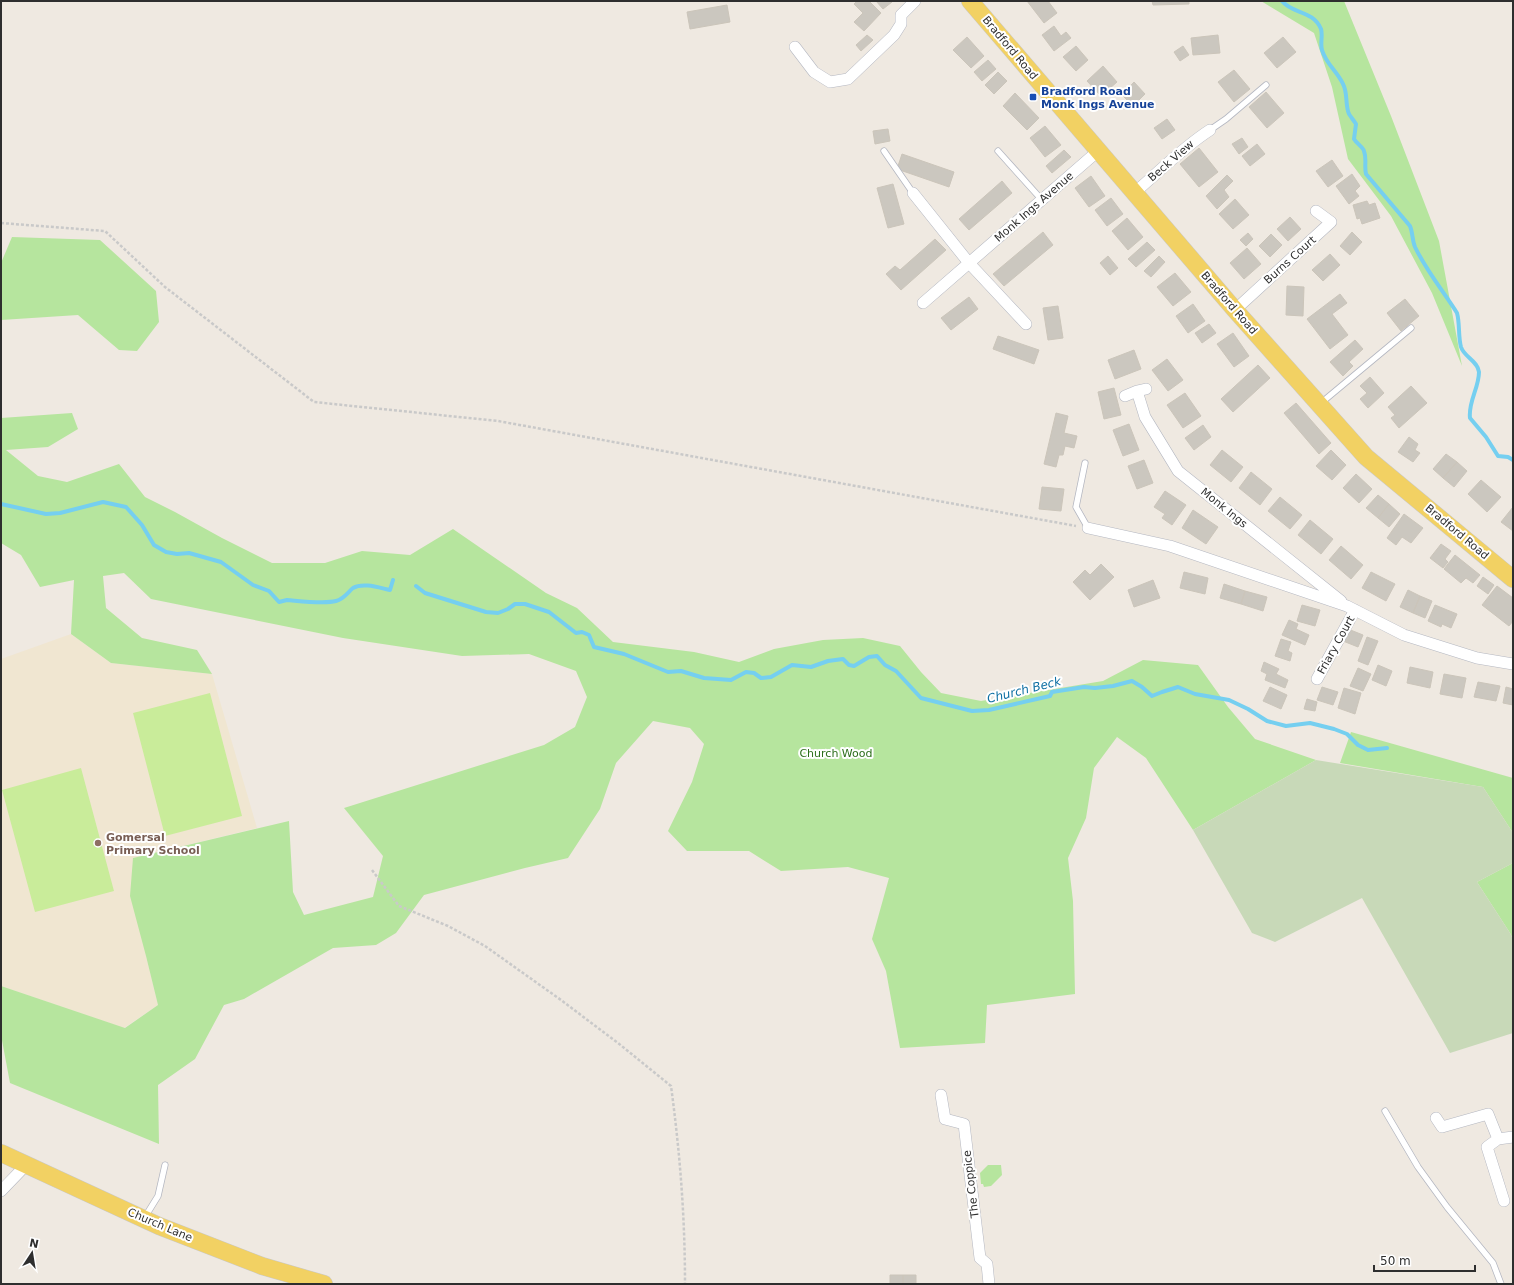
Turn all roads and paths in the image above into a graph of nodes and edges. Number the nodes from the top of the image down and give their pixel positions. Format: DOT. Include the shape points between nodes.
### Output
graph roads {
  1 [pos="915,1"];
  2 [pos="970,1"];
  3 [pos="796,47"];
  4 [pos="1266,85"];
  5 [pos="1210,130"];
  6 [pos="998,151"];
  7 [pos="884,152"];
  8 [pos="1098,152"];
  9 [pos="1134,193"];
  10 [pos="913,194"];
  11 [pos="1042,200"];
  12 [pos="1316,212"];
  13 [pos="1,223"];
  14 [pos="969,263"];
  15 [pos="923,303"];
  16 [pos="1235,310"];
  17 [pos="1026,324"];
  18 [pos="1411,328"];
  19 [pos="1125,396"];
  20 [pos="1320,405"];
  21 [pos="1085,463"];
  22 [pos="1088,528"];
  23 [pos="1513,579"];
  24 [pos="1351,608"];
  25 [pos="1513,664"];
  26 [pos="1317,679"];
  27 [pos="372,870"];
  28 [pos="941,1095"];
  29 [pos="1385,1111"];
  30 [pos="1436,1118"];
  31 [pos="1513,1137"];
  32 [pos="1498,1138"];
  33 [pos="1,1153"];
  34 [pos="27,1164"];
  35 [pos="165,1165"];
  36 [pos="1,1191"];
  37 [pos="1504,1201"];
  38 [pos="144,1219"];
  39 [pos="305,1282"];
  40 [pos="324,1284"];
  41 [pos="685,1284"];
  42 [pos="989,1284"];
  43 [pos="1501,1284"];
  1 -- 3 [label="street" via="901,15 901,24 894,35 848,79 830,82 814,72"];
  2 -- 8 [label="main road, Bradford Road"];
  4 -- 5 [label="lane"];
  5 -- 9 [label="street, Beck View" via="1181,150"];
  6 -- 11 [label="lane"];
  7 -- 10 [label="lane"];
  8 -- 9 [label="main road, Bradford Road"];
  8 -- 11 [label="street, Monk Ings Avenue"];
  9 -- 16 [label="main road, Bradford Road"];
  10 -- 14 [label="street"];
  11 -- 14 [label="street, Monk Ings Avenue"];
  12 -- 16 [label="street, Burns Court" via="1331,222"];
  13 -- 22 [label="path" via="105,231 165,287 314,402 498,421"];
  14 -- 15 [label="street, Monk Ings Avenue"];
  14 -- 17 [label="street"];
  16 -- 20 [label="main road, Bradford Road"];
  18 -- 20 [label="lane"];
  19 -- 24 [label="street, Monk Ings" via="1142,390 1145,417 1178,471"];
  20 -- 23 [label="main road, Bradford Road" via="1366,457"];
  21 -- 22 [label="lane" via="1076,507"];
  22 -- 24 [label="street, Monk Ings" via="1170,546"];
  24 -- 25 [label="street, Monk Ings" via="1404,635 1477,658"];
  24 -- 26 [label="street, Friary Court"];
  27 -- 41 [label="path" via="399,906 448,926 485,946 572,1008 671,1086 681,1166"];
  28 -- 42 [label="street, The Coppice" via="945,1119 964,1124 980,1258 987,1264"];
  29 -- 43 [label="lane" via="1418,1167 1493,1263"];
  30 -- 32 [label="street" via="1442,1127 1488,1114"];
  31 -- 32 [label="street"];
  32 -- 37 [label="street" via="1487,1147"];
  33 -- 34 [label="main road, Church Lane"];
  34 -- 36 [label="street"];
  34 -- 38 [label="main road, Church Lane"];
  35 -- 38 [label="lane" via="158,1196"];
  38 -- 39 [label="main road, Church Lane"];
  39 -- 40 [label="main road, Church Lane"];
}
